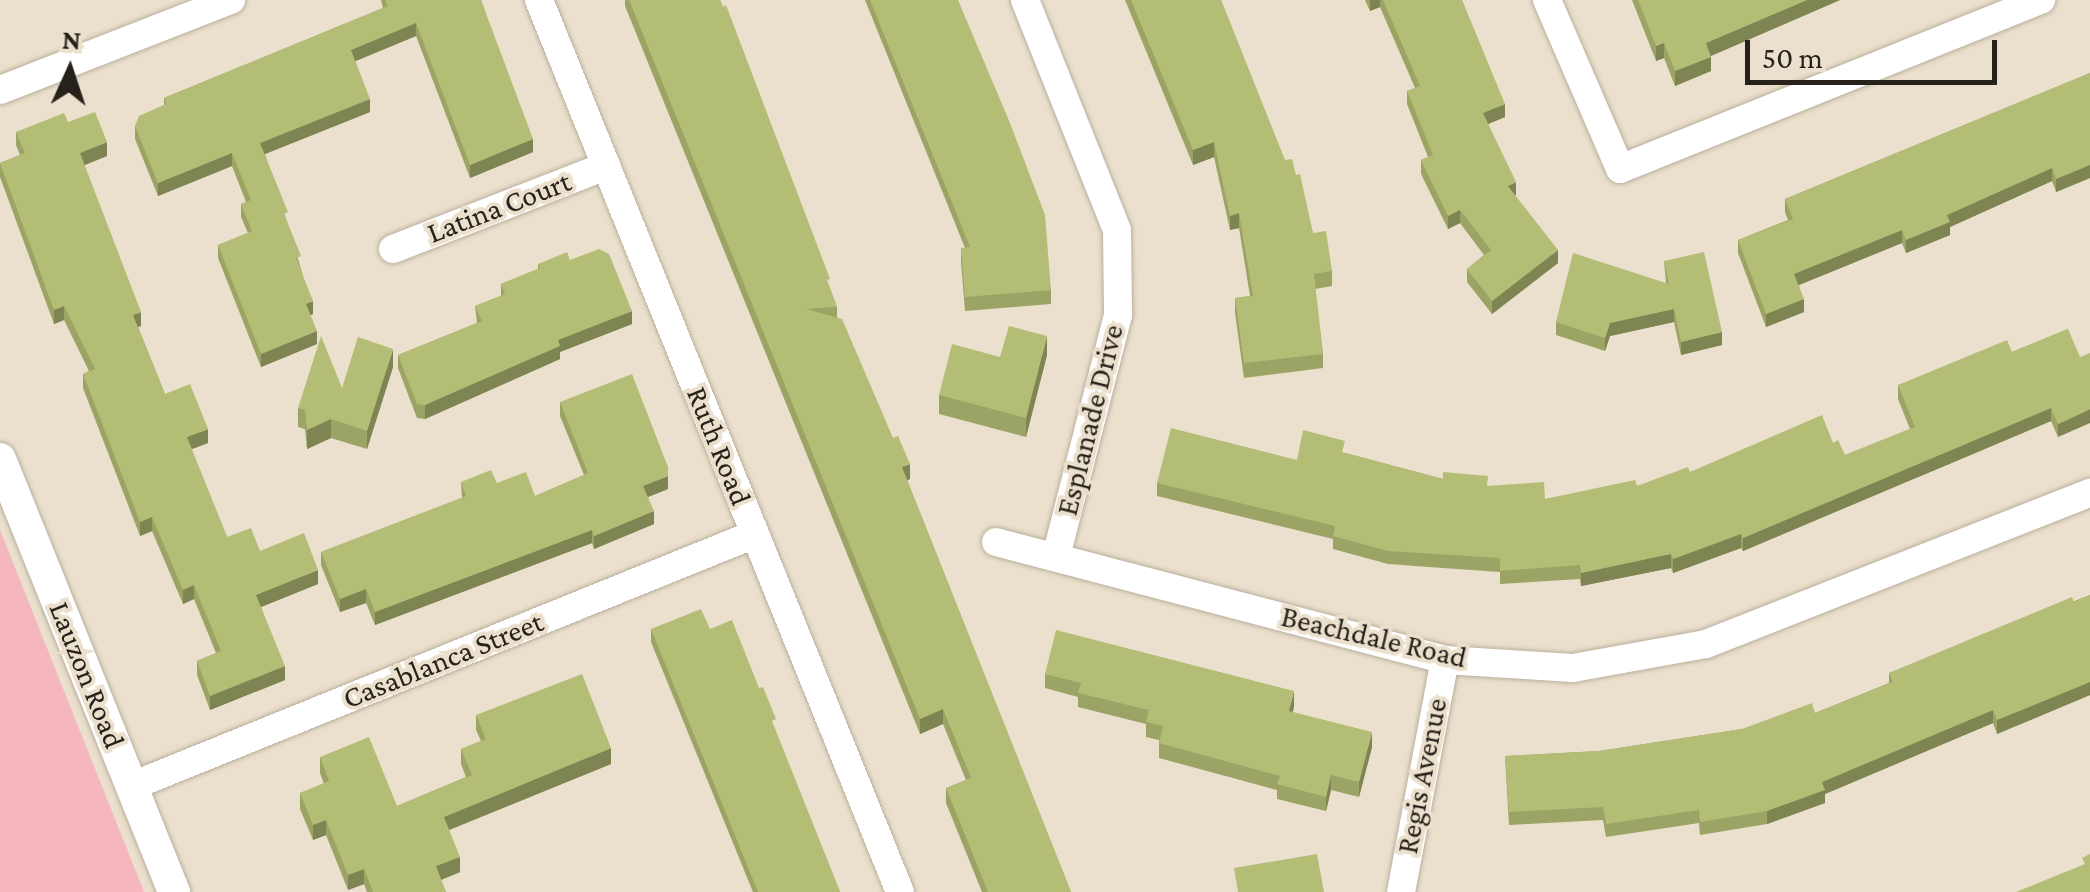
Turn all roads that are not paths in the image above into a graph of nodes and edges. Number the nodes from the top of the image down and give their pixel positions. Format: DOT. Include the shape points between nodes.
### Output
graph roads {
  1 [pos="231,0"];
  2 [pos="539,0"];
  3 [pos="1026,0"];
  4 [pos="1547,0"];
  5 [pos="2041,0"];
  6 [pos="0,90"];
  7 [pos="606,166"];
  8 [pos="393,249"];
  9 [pos="0,459"];
  10 [pos="2090,493"];
  11 [pos="755,534"];
  12 [pos="996,542"];
  13 [pos="1056,557"];
  14 [pos="1445,660"];
  15 [pos="132,786"];
  16 [pos="174,892"];
  17 [pos="900,892"];
  18 [pos="1402,892"];
  1 -- 6 [label="street"];
  2 -- 7 [label="street, Ruth Road"];
  3 -- 13 [label="street, Esplanade Drive" via="1118,230 1118,316"];
  4 -- 5 [label="street" via="1620,169"];
  7 -- 8 [label="street, Latina Court"];
  7 -- 11 [label="street, Ruth Road"];
  9 -- 15 [label="street, Lauzon Road"];
  10 -- 14 [label="street, Beachdale Road" via="1706,644 1573,668"];
  11 -- 15 [label="street, Casablanca Street"];
  11 -- 17 [label="street, Ruth Road"];
  12 -- 13 [label="street, Beachdale Road"];
  13 -- 14 [label="street, Beachdale Road"];
  14 -- 18 [label="street, Regis Avenue"];
  15 -- 16 [label="street, Lauzon Road"];
}
